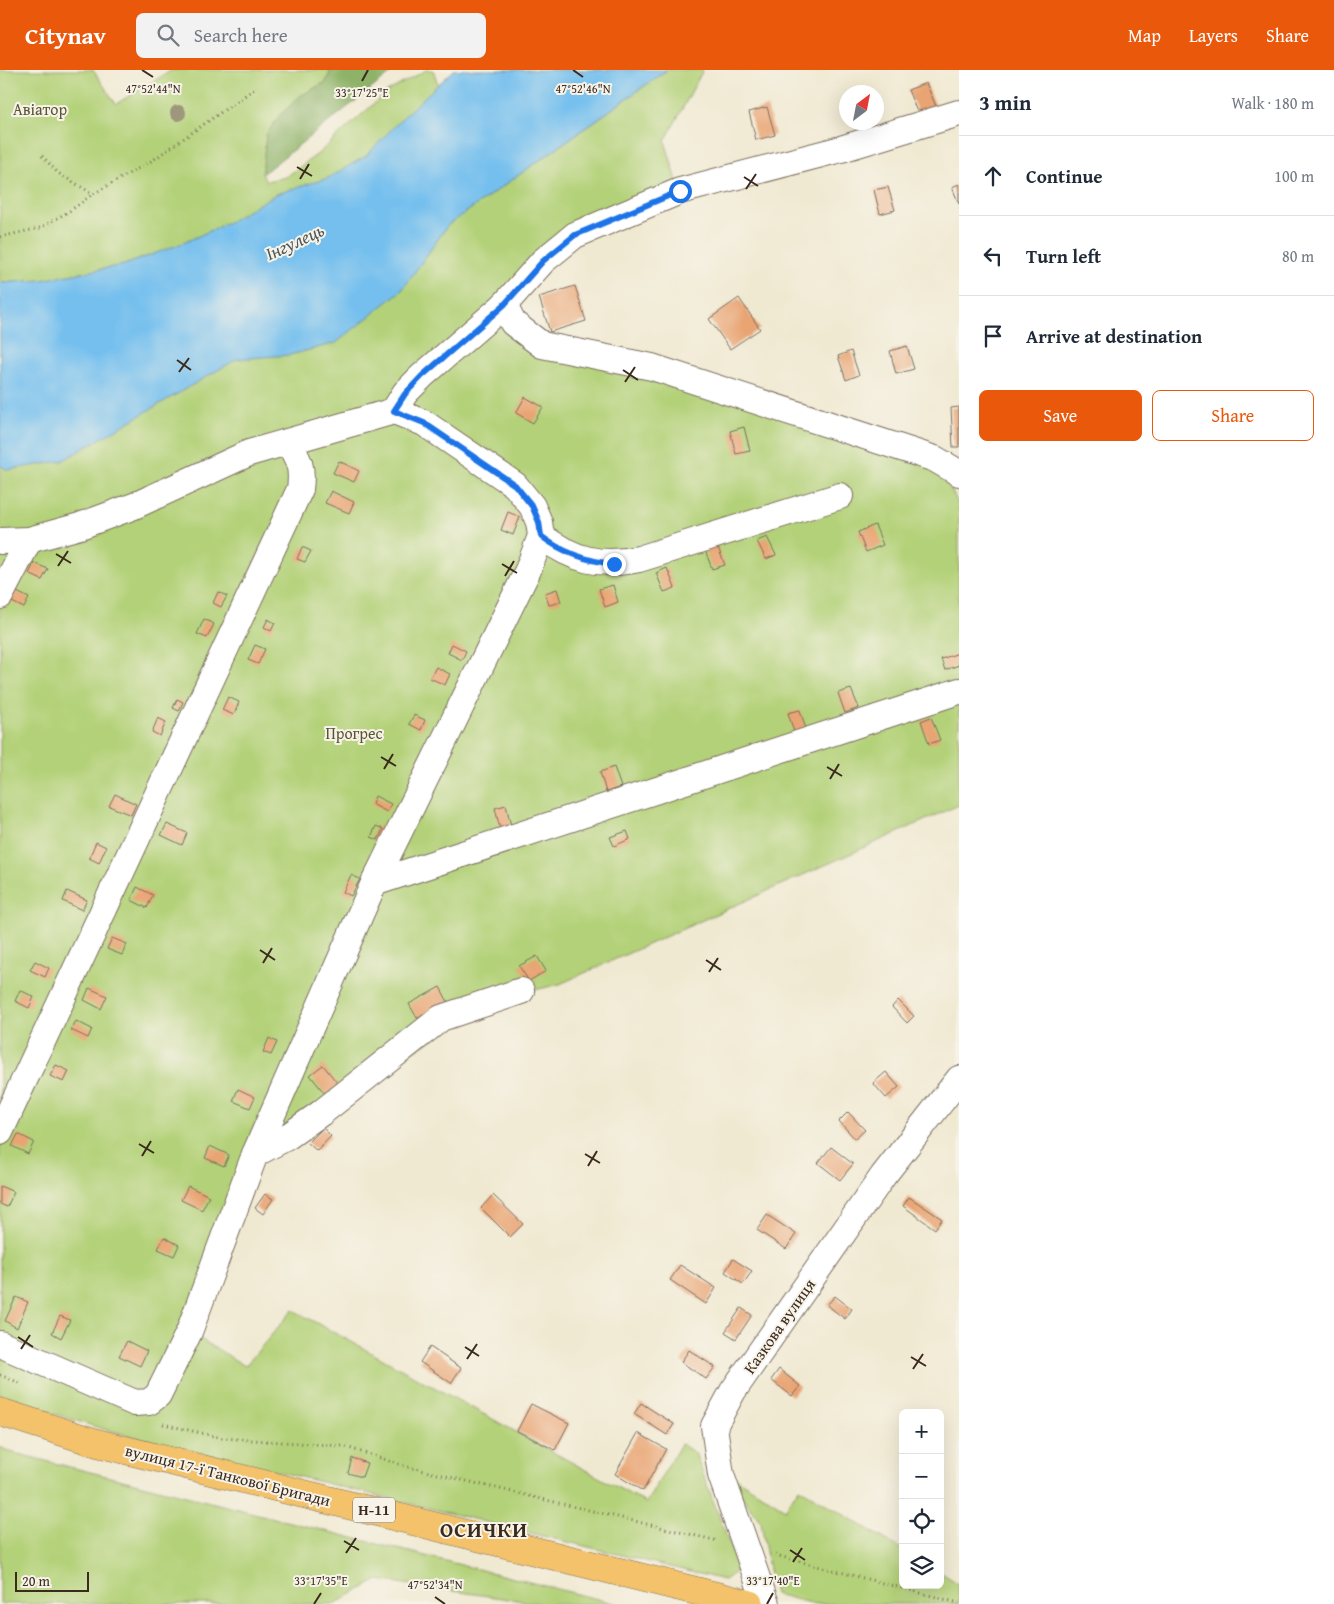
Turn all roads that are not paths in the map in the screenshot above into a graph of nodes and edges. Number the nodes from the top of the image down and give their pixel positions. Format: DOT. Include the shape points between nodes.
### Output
graph roads {
  1 [pos="959,113"];
  2 [pos="504,305"];
  3 [pos="394,411"];
  4 [pos="288,442"];
  5 [pos="959,473"];
  6 [pos="840,496"];
  7 [pos="541,536"];
  8 [pos="29,540"];
  9 [pos="0,541"];
  10 [pos="0,596"];
  11 [pos="959,691"];
  12 [pos="374,883"];
  13 [pos="521,992"];
  14 [pos="959,1079"];
  15 [pos="0,1132"];
  16 [pos="256,1154"];
  17 [pos="0,1344"];
  18 [pos="0,1412"];
  19 [pos="749,1604"];
  20 [pos="766,1604"];
  1 -- 2 [label="street" via="841,149 680,191 575,235 543,261"];
  2 -- 3 [label="street" via="422,376"];
  2 -- 5 [label="street" via="513,323 542,344 652,367 936,459"];
  3 -- 4 [label="street"];
  3 -- 7 [label="street" via="424,423 515,485 532,506"];
  4 -- 8 [label="street" via="249,453 134,506"];
  4 -- 15 [label="street" via="303,472 300,489"];
  6 -- 7 [label="street" via="614,564 589,561"];
  7 -- 12 [label="street" via="528,570"];
  8 -- 9 [label="street"];
  8 -- 10 [label="street"];
  11 -- 12 [label="street"];
  12 -- 16 [label="street"];
  13 -- 16 [label="street" via="441,1018 321,1113"];
  14 -- 20 [label="street, Казкова вулиця" via="883,1176 733,1391 714,1426 721,1475"];
  16 -- 17 [label="street" via="189,1332 158,1396 148,1402 134,1403"];
  18 -- 19 [label="main road, вулиця 17-ї Танкової Бригади / Н-11" via="97,1443"];
}
